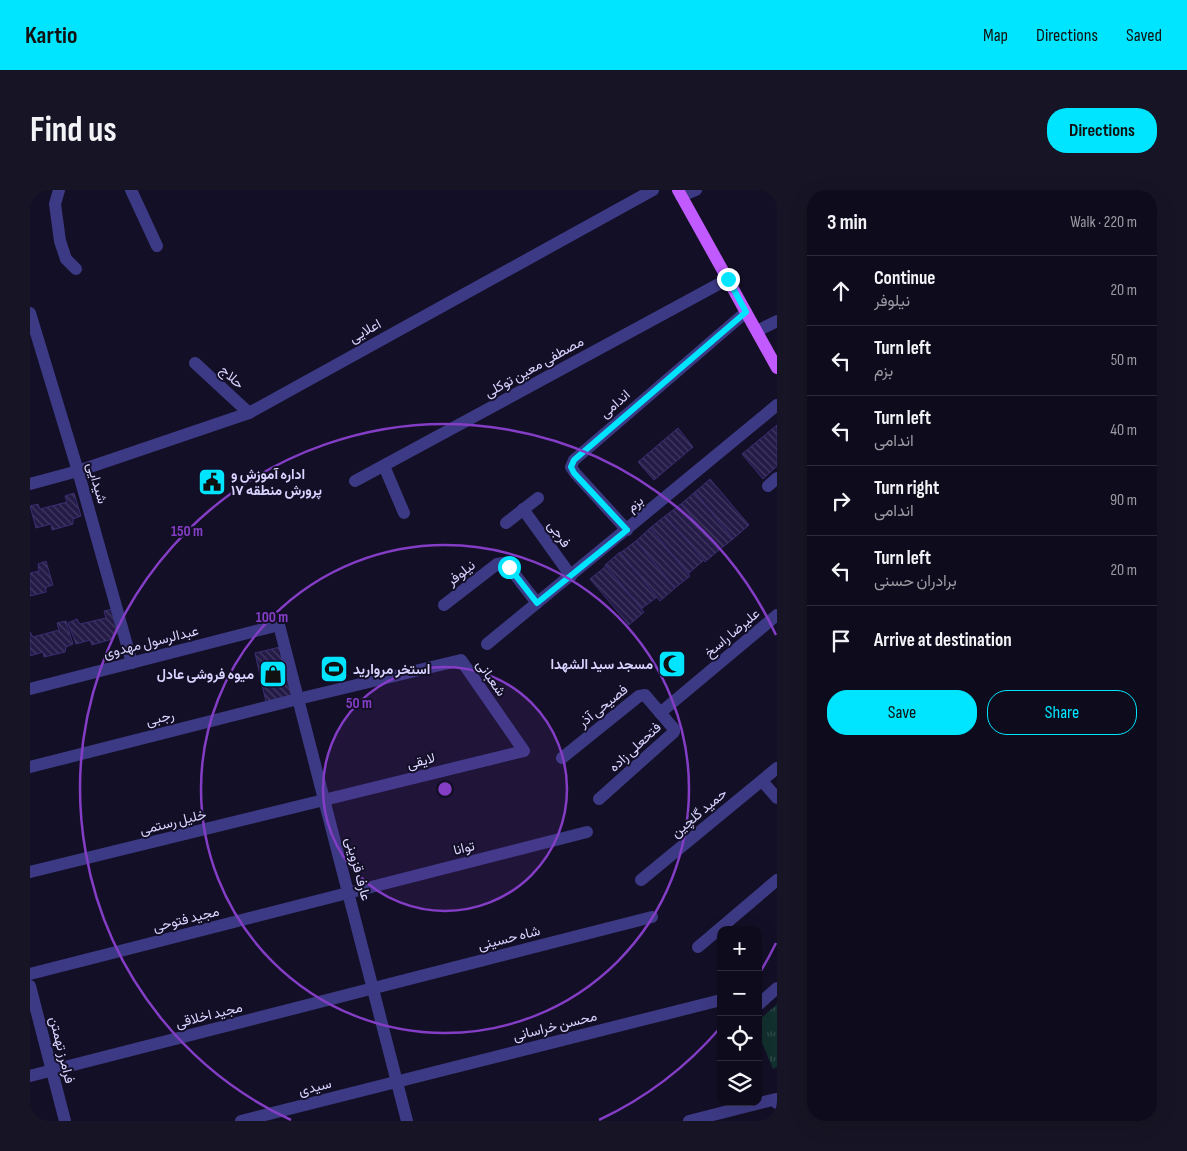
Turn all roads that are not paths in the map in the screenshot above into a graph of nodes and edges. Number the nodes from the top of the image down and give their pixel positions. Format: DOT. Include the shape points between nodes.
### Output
graph roads {
  1 [pos="59,190"];
  2 [pos="130,190"];
  3 [pos="653,190"];
  4 [pos="685,192"];
  5 [pos="157,246"];
  6 [pos="76,270"];
  7 [pos="728,279"];
  8 [pos="746,312"];
  9 [pos="30,313"];
  10 [pos="777,321"];
  11 [pos="759,330"];
  12 [pos="777,359"];
  13 [pos="195,364"];
  14 [pos="777,368"];
  15 [pos="777,405"];
  16 [pos="248,412"];
  17 [pos="384,466"];
  18 [pos="78,471"];
  19 [pos="355,481"];
  20 [pos="30,484"];
  21 [pos="538,498"];
  22 [pos="523,509"];
  23 [pos="404,513"];
  24 [pos="506,523"];
  25 [pos="627,530"];
  26 [pos="570,576"];
  27 [pos="537,603"];
  28 [pos="444,605"];
  29 [pos="777,615"];
  30 [pos="279,625"];
  31 [pos="487,644"];
  32 [pos="132,663"];
  33 [pos="30,689"];
  34 [pos="298,699"];
  35 [pos="660,713"];
  36 [pos="524,751"];
  37 [pos="562,758"];
  38 [pos="30,767"];
  39 [pos="777,768"];
  40 [pos="762,780"];
  41 [pos="777,798"];
  42 [pos="599,799"];
  43 [pos="324,800"];
  44 [pos="587,832"];
  45 [pos="30,872"];
  46 [pos="641,880"];
  47 [pos="777,880"];
  48 [pos="348,893"];
  49 [pos="652,917"];
  50 [pos="698,947"];
  51 [pos="30,974"];
  52 [pos="30,986"];
  53 [pos="373,988"];
  54 [pos="777,988"];
  55 [pos="717,1001"];
  56 [pos="762,1001"];
  57 [pos="52,1070"];
  58 [pos="30,1076"];
  59 [pos="397,1082"];
  60 [pos="776,1101"];
  61 [pos="65,1121"];
  62 [pos="241,1121"];
  63 [pos="407,1121"];
  64 [pos="689,1121"];
  1 -- 6 [label="street" via="54,204 60,241 66,259"];
  2 -- 5 [label="street"];
  3 -- 16 [label="street, اعلایی"];
  4 -- 7 [label="main road"];
  4 -- 11 [label="street"];
  7 -- 8 [label="main road"];
  7 -- 17 [label="street, مصطفی معین توکلی"];
  8 -- 11 [label="main road"];
  8 -- 25 [label="street, اندامی" via="574,460 571,467 574,473"];
  9 -- 18 [label="street, شیدایی"];
  10 -- 11 [label="street"];
  11 -- 12 [label="street"];
  11 -- 14 [label="main road"];
  13 -- 16 [label="street, حلاج"];
  15 -- 25 [label="street, بزم"];
  16 -- 18 [label="street, اعلایی"];
  17 -- 19 [label="street, مصطفی معین توکلی"];
  17 -- 23 [label="street"];
  18 -- 20 [label="street, اعلایی"];
  18 -- 32 [label="street, شیدایی"];
  21 -- 22 [label="street"];
  22 -- 24 [label="street"];
  22 -- 26 [label="street, فرجی"];
  25 -- 26 [label="street, بزم"];
  26 -- 27 [label="street, بزم"];
  27 -- 28 [label="street, نیلوفر" via="504,563 497,564"];
  27 -- 31 [label="street, بزم"];
  29 -- 35 [label="street, علیرضا راسخ"];
  30 -- 32 [label="street, عبدالرسول مهدوی"];
  30 -- 34 [label="street, عارف قزوینی"];
  32 -- 33 [label="street, عبدالرسول مهدوی"];
  34 -- 36 [label="street, شعبانی" via="461,660"];
  34 -- 38 [label="street, رجبی"];
  34 -- 43 [label="street, عارف قزوینی"];
  35 -- 37 [label="street, فصیحی آذر" via="642,694"];
  35 -- 42 [label="street, فتحعلی زاده" via="674,729 672,735"];
  36 -- 43 [label="street, لایقی"];
  39 -- 40 [label="street, حمید گلچین"];
  40 -- 41 [label="street"];
  40 -- 46 [label="street, حمید گلچین"];
  43 -- 45 [label="street, خلیل رستمی"];
  43 -- 48 [label="street, عارف قزوینی"];
  44 -- 48 [label="street, توانا"];
  47 -- 50 [label="street"];
  48 -- 51 [label="street, مجید فتوحی"];
  48 -- 53 [label="street, عارف قزوینی"];
  49 -- 53 [label="street, شاه حسینی"];
  52 -- 57 [label="street, فرامرز تهمتن"];
  53 -- 57 [label="street, مجید اخلاقی"];
  53 -- 59 [label="street, عارف قزوینی"];
  54 -- 56 [label="street"];
  55 -- 59 [label="street, محسن خراسانی"];
  57 -- 58 [label="street, مجید اخلاقی"];
  57 -- 61 [label="street, فرامرز تهمتن"];
  59 -- 62 [label="street, سیدی"];
  59 -- 63 [label="street, عارف قزوینی"];
  60 -- 64 [label="street"];
}
